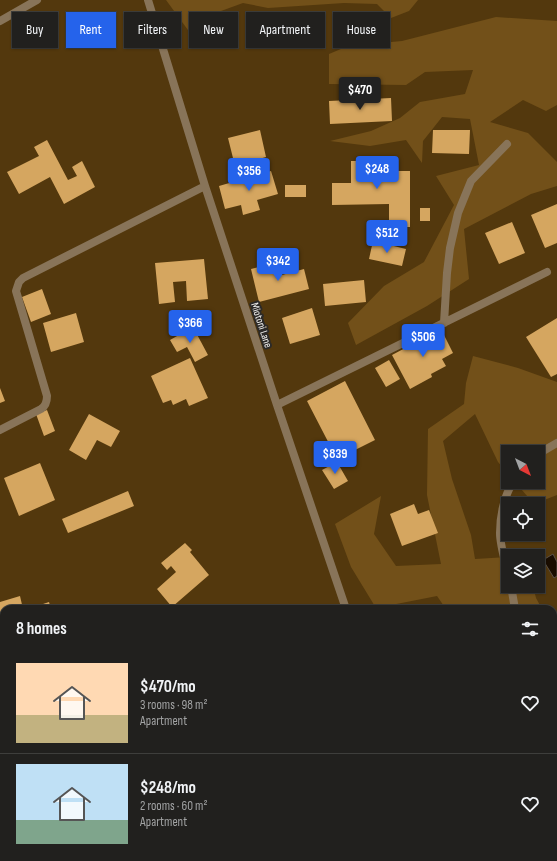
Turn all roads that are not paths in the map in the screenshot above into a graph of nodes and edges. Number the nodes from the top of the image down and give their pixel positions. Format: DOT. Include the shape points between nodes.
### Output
graph roads {
  1 [pos="37,0"];
  2 [pos="148,0"];
  3 [pos="0,21"];
  4 [pos="507,144"];
  5 [pos="205,186"];
  6 [pos="547,272"];
  7 [pos="444,323"];
  8 [pos="277,406"];
  9 [pos="0,430"];
  10 [pos="557,443"];
  11 [pos="545,450"];
  12 [pos="508,489"];
  13 [pos="503,549"];
  14 [pos="512,593"];
  15 [pos="345,605"];
  16 [pos="514,605"];
  1 -- 3 [label="street"];
  2 -- 5 [label="street, Miotoni Lane"];
  4 -- 7 [label="street" via="471,181 458,213 446,273"];
  5 -- 8 [label="street, Miotoni Lane"];
  5 -- 9 [label="street" via="19,282 16,291 47,402 42,410"];
  6 -- 7 [label="street"];
  7 -- 8 [label="street"];
  8 -- 15 [label="street, Miotoni Lane"];
  10 -- 11 [label="street"];
  12 -- 13 [label="street" via="500,534"];
  14 -- 16 [label="street"];
}
